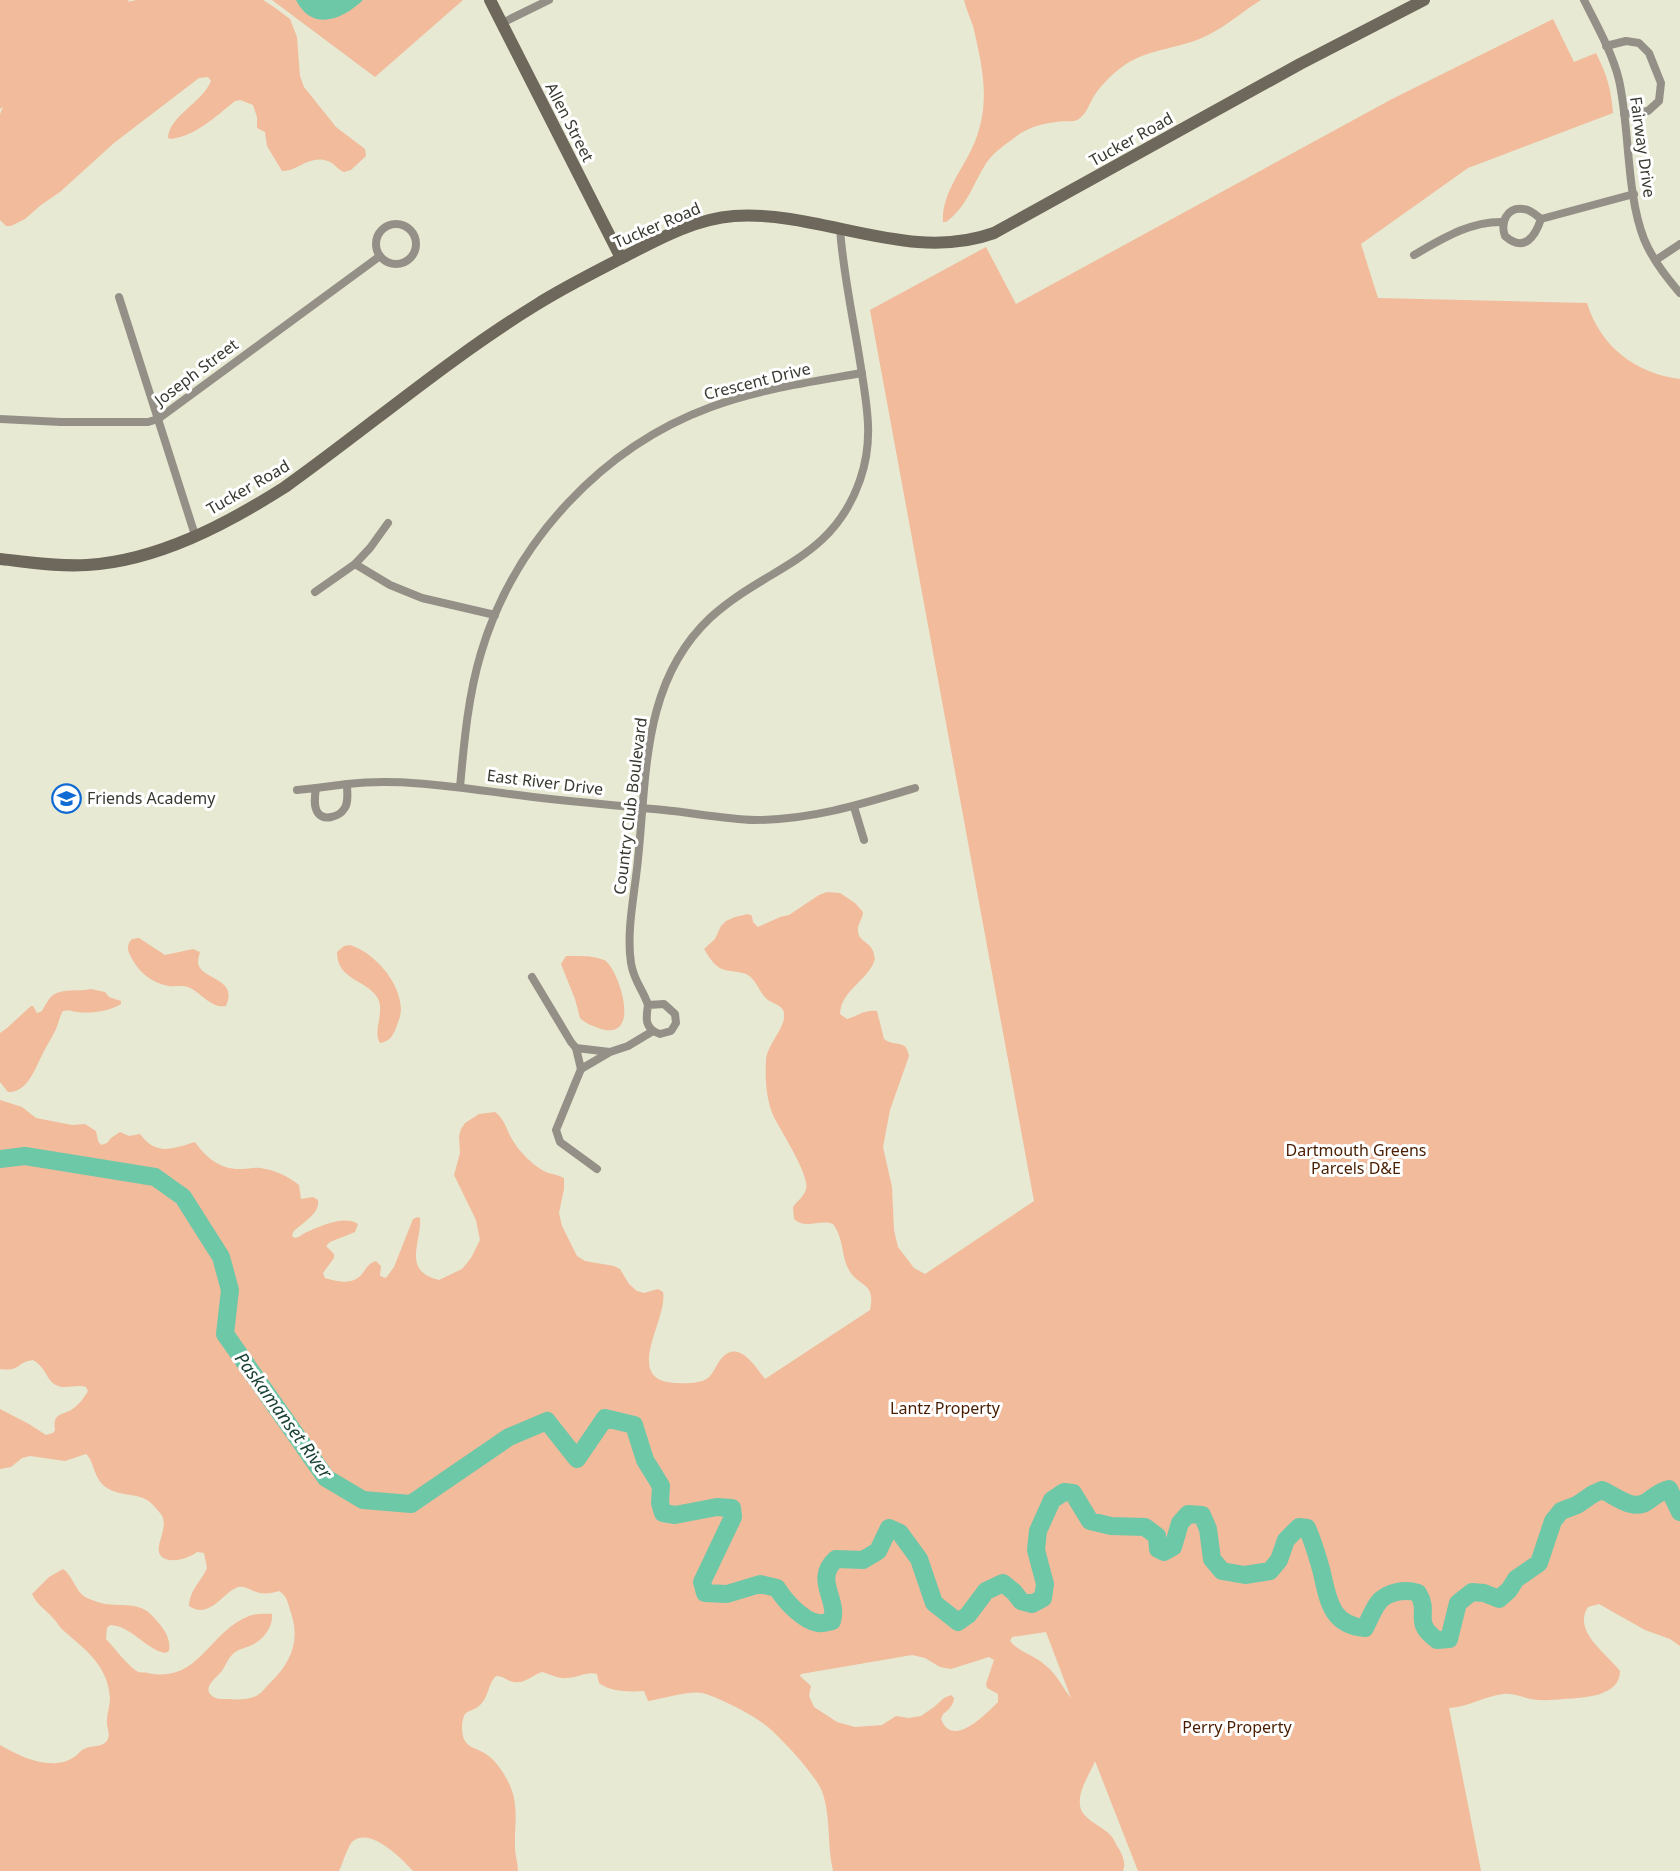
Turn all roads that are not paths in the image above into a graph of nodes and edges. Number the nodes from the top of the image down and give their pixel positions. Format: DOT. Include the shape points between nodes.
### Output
graph roads {
  1 [pos="490,0"];
  2 [pos="549,0"];
  3 [pos="1424,0"];
  4 [pos="1584,0"];
  5 [pos="502,23"];
  6 [pos="1606,46"];
  7 [pos="1624,114"];
  8 [pos="1634,194"];
  9 [pos="1541,219"];
  10 [pos="1503,222"];
  11 [pos="840,228"];
  12 [pos="1680,244"];
  13 [pos="1414,255"];
  14 [pos="380,256"];
  15 [pos="621,258"];
  16 [pos="1656,261"];
  17 [pos="1680,293"];
  18 [pos="119,297"];
  19 [pos="862,373"];
  20 [pos="158,418"];
  21 [pos="0,419"];
  22 [pos="388,524"];
  23 [pos="195,535"];
  24 [pos="0,558"];
  25 [pos="355,564"];
  26 [pos="315,592"];
  27 [pos="495,615"];
  28 [pos="347,784"];
  29 [pos="460,787"];
  30 [pos="316,788"];
  31 [pos="915,788"];
  32 [pos="297,790"];
  33 [pos="854,807"];
  34 [pos="642,808"];
  35 [pos="864,840"];
  36 [pos="532,977"];
  37 [pos="648,1005"];
  38 [pos="653,1031"];
  39 [pos="576,1048"];
  40 [pos="610,1052"];
  41 [pos="580,1069"];
  42 [pos="597,1169"];
  1 -- 5 [label="main road, Allen Street"];
  2 -- 5 [label="street"];
  3 -- 11 [label="main road, Tucker Road" via="994,233 938,243"];
  4 -- 6 [label="street, Fairway Drive"];
  5 -- 15 [label="main road, Allen Street"];
  6 -- 7 [label="street, Fairway Drive" via="1618,77"];
  6 -- 7 [label="street" via="1626,40 1639,43 1649,53 1661,83 1659,101 1648,111"];
  7 -- 8 [label="street, Fairway Drive"];
  8 -- 9 [label="street"];
  8 -- 16 [label="street, Fairway Drive" via="1645,242"];
  9 -- 10 [label="street" via="1523,208 1514,210"];
  9 -- 10 [label="street" via="1532,239 1519,243 1504,236"];
  10 -- 13 [label="street" via="1478,224"];
  11 -- 15 [label="main road, Tucker Road" via="777,218 725,217 684,228"];
  11 -- 19 [label="street, Country Club Boulevard"];
  12 -- 16 [label="street"];
  14 -- 14 [label="street" via="393,264 408,260 416,246 412,231 399,223 384,227 376,241"];
  14 -- 20 [label="street, Joseph Street"];
  15 -- 23 [label="main road, Tucker Road" via="517,317 285,487"];
  16 -- 17 [label="street, Fairway Drive"];
  18 -- 20 [label="street"];
  19 -- 27 [label="street, Crescent Drive" via="728,401 674,422 645,440 589,483 548,526 522,561"];
  19 -- 34 [label="street, Country Club Boulevard" via="868,439 863,471 853,498 822,541 723,608 680,654 659,700"];
  20 -- 21 [label="street, Joseph Street" via="148,422"];
  20 -- 23 [label="street"];
  22 -- 25 [label="street"];
  23 -- 24 [label="main road, Tucker Road" via="155,551 100,564 62,565"];
  25 -- 26 [label="street"];
  25 -- 27 [label="street" via="422,598"];
  27 -- 29 [label="street, Crescent Drive" via="475,680"];
  28 -- 29 [label="street, East River Drive" via="382,781"];
  28 -- 30 [label="street, East River Drive"];
  28 -- 30 [label="street" via="346,806 340,814 330,817 317,811"];
  29 -- 34 [label="street, East River Drive"];
  30 -- 32 [label="street, East River Drive"];
  31 -- 33 [label="street, East River Drive"];
  33 -- 34 [label="street, East River Drive" via="809,816 754,820"];
  33 -- 35 [label="street"];
  34 -- 37 [label="street, Country Club Boulevard" via="630,956 634,977"];
  36 -- 39 [label="street"];
  37 -- 38 [label="street, Country Club Boulevard" via="646,1022"];
  37 -- 38 [label="street" via="666,1005 676,1016 670,1032"];
  38 -- 40 [label="street"];
  39 -- 40 [label="street"];
  39 -- 41 [label="street"];
  40 -- 41 [label="street"];
  41 -- 42 [label="street" via="556,1130 560,1142"];
}
